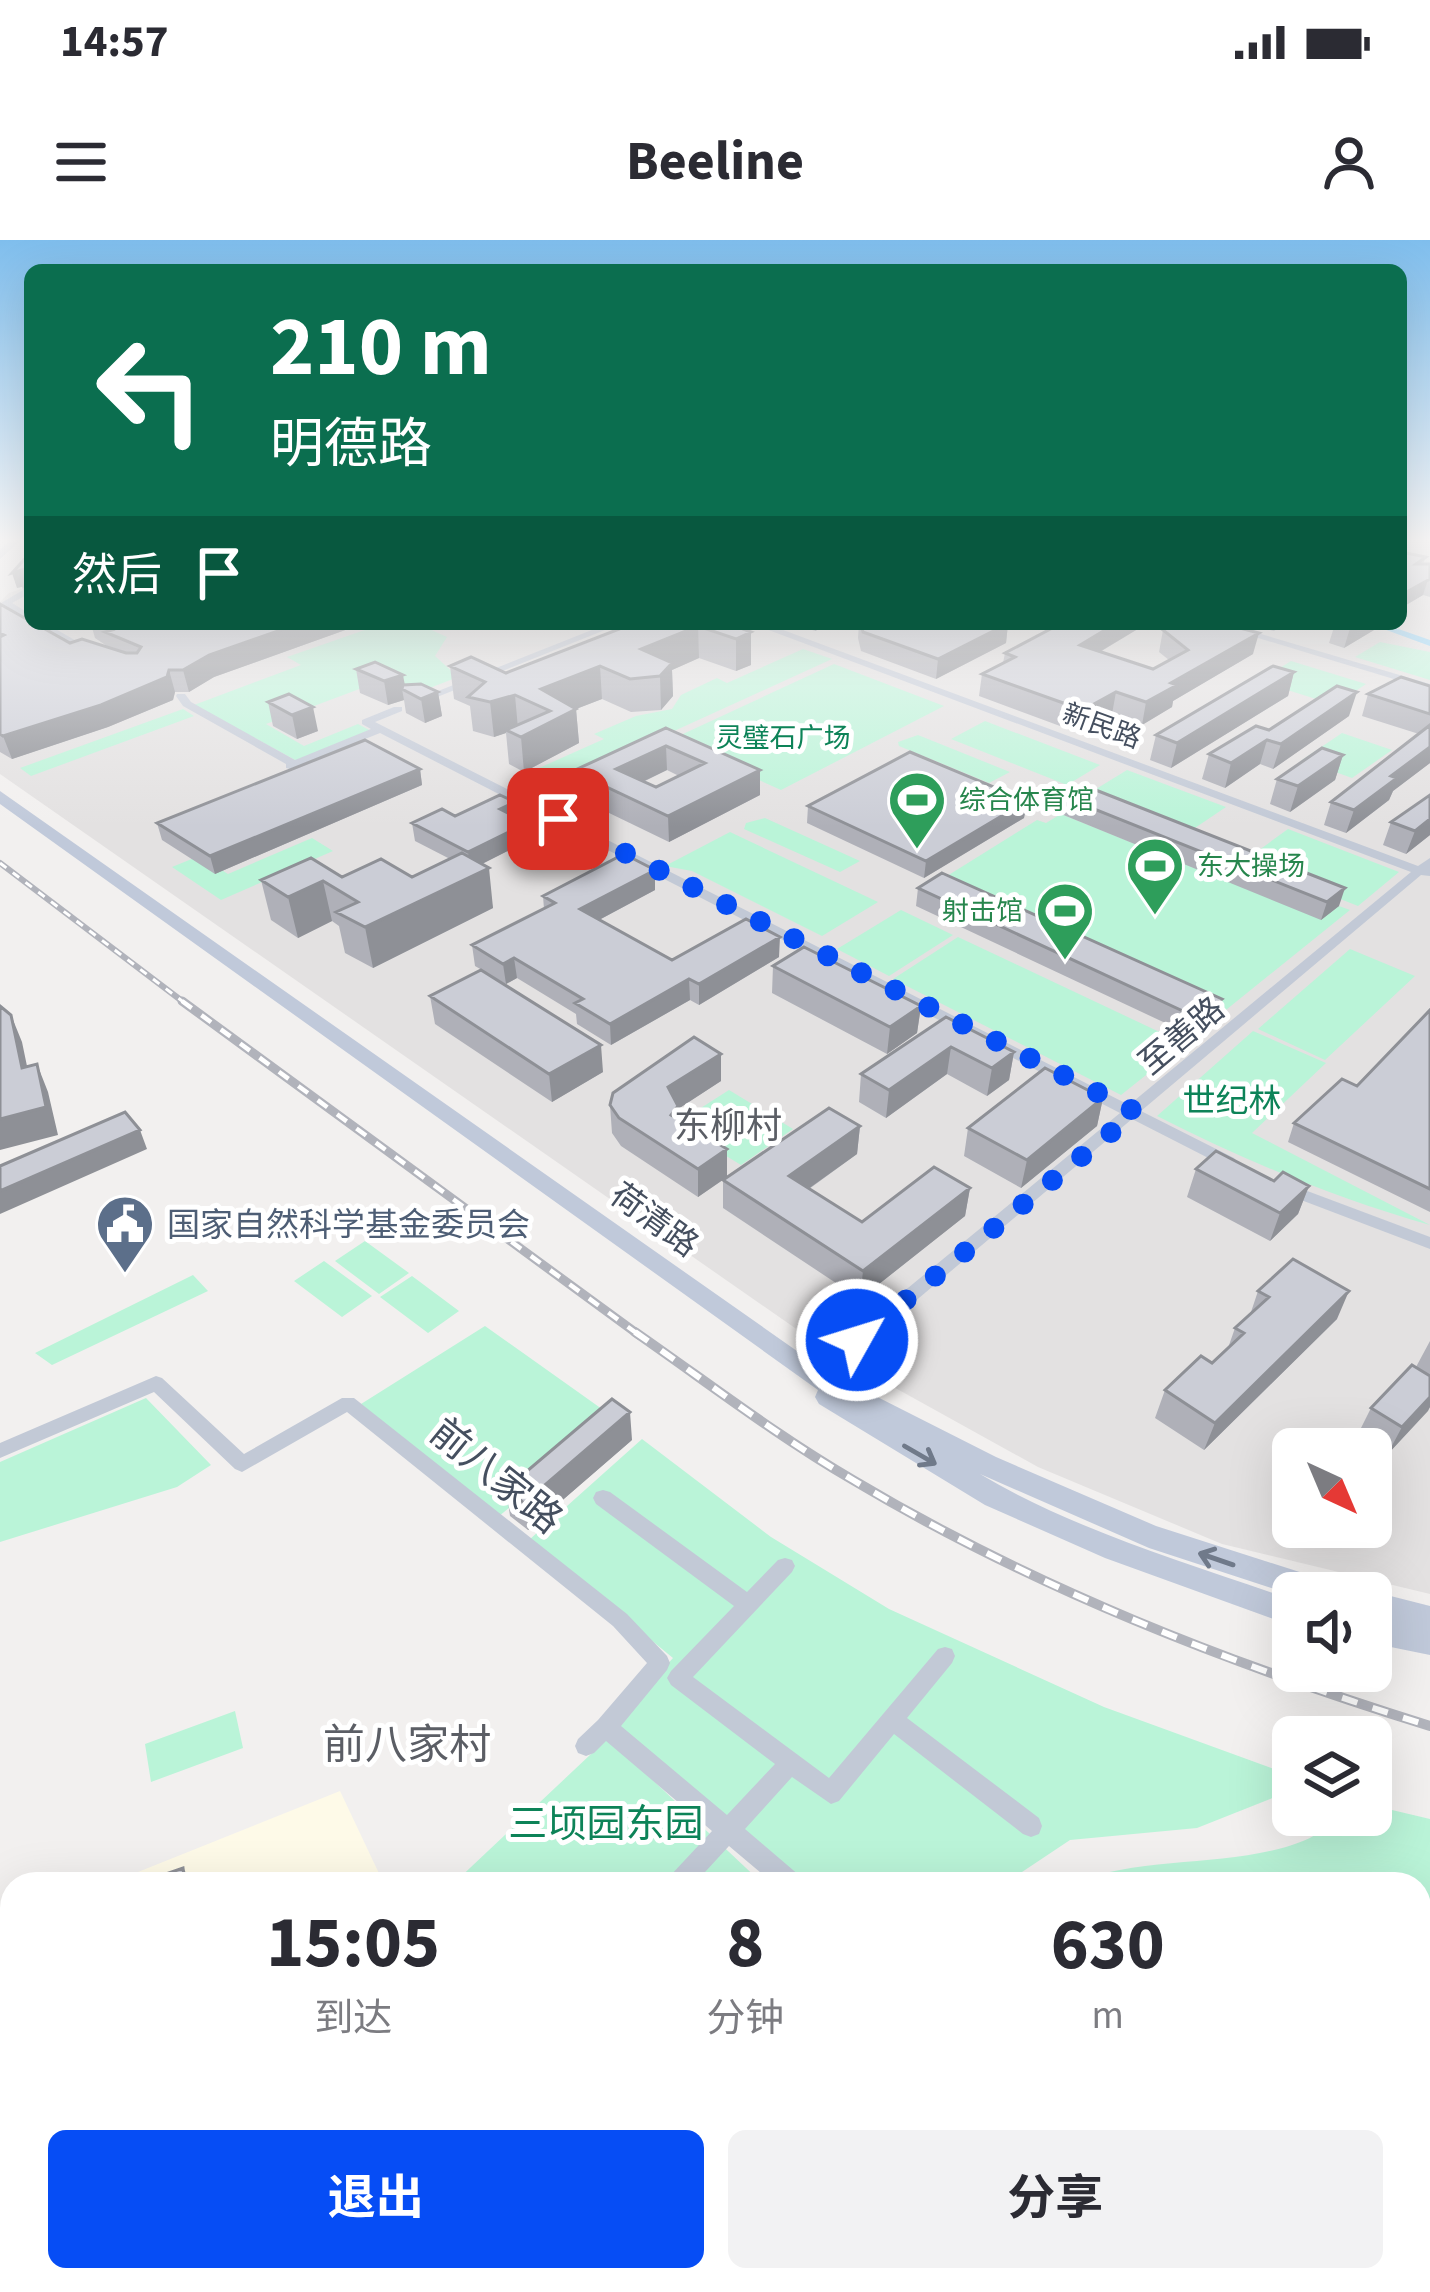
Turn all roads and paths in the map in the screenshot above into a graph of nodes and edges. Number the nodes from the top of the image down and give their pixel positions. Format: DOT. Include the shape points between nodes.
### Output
graph roads {
  1 [pos="61,636"];
  2 [pos="585,636"];
  3 [pos="790,636"];
  4 [pos="1257,636"];
  5 [pos="96,655"];
  6 [pos="1430,687"];
  7 [pos="182,696"];
  8 [pos="412,704"];
  9 [pos="398,710"];
  10 [pos="380,729"];
  11 [pos="0,796"];
  12 [pos="0,810"];
  13 [pos="1427,869"];
  14 [pos="1136,1112"];
  15 [pos="1249,1172"];
  16 [pos="1268,1180"];
  17 [pos="1430,1243"];
  18 [pos="857,1340"];
  19 [pos="0,1451"];
  20 [pos="603,1498"];
  21 [pos="785,1566"];
  22 [pos="1272,1575"];
  23 [pos="748,1605"];
  24 [pos="1272,1606"];
  25 [pos="1392,1609"];
  26 [pos="1430,1619"];
  27 [pos="1392,1634"];
  28 [pos="1430,1642"];
  29 [pos="945,1657"];
  30 [pos="892,1720"];
  31 [pos="606,1726"];
  32 [pos="586,1746"];
  33 [pos="791,1763"];
  34 [pos="1031,1826"];
  35 [pos="729,1831"];
  36 [pos="690,1872"];
  37 [pos="778,1872"];
  1 -- 5 [label="street"];
  2 -- 8 [label="street"];
  3 -- 13 [label="street, 新民路"];
  4 -- 6 [label="street"];
  7 -- 10 [label="street" via="292,765"];
  9 -- 10 [label="street" via="366,722"];
  10 -- 14 [label="street"];
  22 -- 11 [label="main road, 荷清路, one-way" via="1149,1536 815,1377"];
  12 -- 24 [label="main road, 荷清路, one-way" via="793,1380 994,1497"];
  13 -- 14 [label="street, 至善路"];
  14 -- 15 [label="street"];
  14 -- 18 [label="street, 至善路"];
  16 -- 17 [label="street"];
  19 -- 31 [label="street, 前八家路" via="157,1383 242,1464 348,1403 620,1620 660,1664"];
  20 -- 23 [label="street"];
  21 -- 23 [label="street"];
  23 -- 33 [label="street" via="678,1678"];
  25 -- 26 [label="main road"];
  27 -- 28 [label="main road"];
  29 -- 30 [label="street"];
  30 -- 33 [label="street" via="831,1793"];
  30 -- 34 [label="street"];
  31 -- 32 [label="street"];
  31 -- 35 [label="street"];
  33 -- 35 [label="street"];
  35 -- 36 [label="street"];
  35 -- 37 [label="street"];
}
